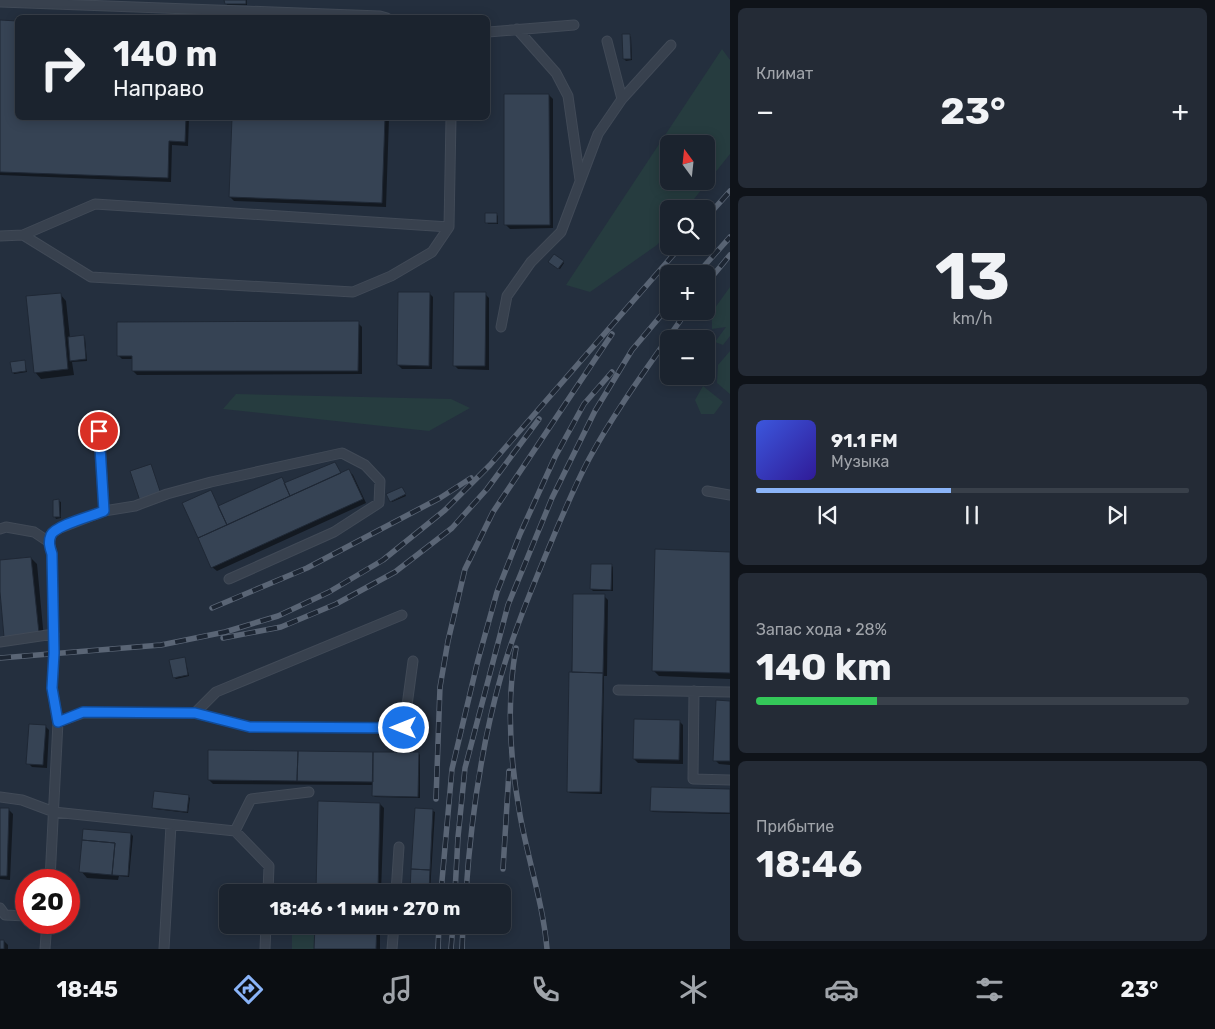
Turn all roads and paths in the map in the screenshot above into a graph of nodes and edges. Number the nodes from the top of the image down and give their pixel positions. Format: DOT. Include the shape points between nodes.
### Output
graph roads {
  1 [pos="0,2"];
  2 [pos="353,15"];
  3 [pos="574,25"];
  4 [pos="517,29"];
  5 [pos="490,32"];
  6 [pos="607,41"];
  7 [pos="671,45"];
  8 [pos="622,100"];
  9 [pos="451,120"];
  10 [pos="580,182"];
  11 [pos="449,227"];
  12 [pos="23,234"];
  13 [pos="0,236"];
  14 [pos="501,327"];
  15 [pos="99,431"];
  16 [pos="706,491"];
  17 [pos="730,495"];
  18 [pos="104,511"];
  19 [pos="0,529"];
  20 [pos="49,542"];
  21 [pos="229,580"];
  22 [pos="402,615"];
  23 [pos="54,634"];
  24 [pos="0,642"];
  25 [pos="413,662"];
  26 [pos="618,690"];
  27 [pos="694,691"];
  28 [pos="730,692"];
  29 [pos="195,713"];
  30 [pos="58,722"];
  31 [pos="730,780"];
  32 [pos="309,792"];
  33 [pos="0,797"];
  34 [pos="54,812"];
  35 [pos="171,825"];
  36 [pos="235,831"];
  37 [pos="399,847"];
  38 [pos="51,869"];
  39 [pos="268,884"];
  40 [pos="397,884"];
  41 [pos="0,908"];
  42 [pos="15,915"];
  43 [pos="46,934"];
  44 [pos="266,934"];
  45 [pos="393,934"];
  46 [pos="45,949"];
  47 [pos="164,949"];
  48 [pos="265,949"];
  49 [pos="392,949"];
  1 -- 2 [label="lane"];
  3 -- 4 [label="lane"];
  4 -- 5 [label="lane"];
  4 -- 10 [label="lane" via="556,73 568,96"];
  6 -- 8 [label="lane"];
  7 -- 8 [label="lane"];
  8 -- 10 [label="lane" via="598,134"];
  9 -- 11 [label="lane"];
  10 -- 14 [label="lane" via="562,232 531,262 507,296"];
  11 -- 12 [label="lane" via="95,204"];
  11 -- 12 [label="lane" via="432,252 391,276 353,292 91,277"];
  12 -- 13 [label="lane"];
  15 -- 18 [label="lane"];
  16 -- 17 [label="lane"];
  18 -- 20 [label="lane" via="60,528 52,533"];
  18 -- 21 [label="lane" via="135,506 211,482 342,453 365,465 380,482 379,503 342,528"];
  19 -- 20 [label="lane" via="6,527 34,532"];
  20 -- 23 [label="lane"];
  22 -- 29 [label="lane" via="216,692"];
  23 -- 24 [label="lane"];
  23 -- 30 [label="lane" via="52,688"];
  25 -- 29 [label="lane" via="404,728 250,727"];
  26 -- 27 [label="lane"];
  27 -- 28 [label="lane"];
  27 -- 31 [label="lane" via="693,779"];
  29 -- 30 [label="lane" via="83,712"];
  30 -- 34 [label="lane"];
  32 -- 36 [label="lane" via="251,800"];
  33 -- 34 [label="lane" via="22,800"];
  34 -- 35 [label="lane"];
  34 -- 38 [label="lane"];
  35 -- 36 [label="lane"];
  35 -- 47 [label="lane"];
  36 -- 39 [label="lane" via="269,866"];
  37 -- 40 [label="lane"];
  41 -- 42 [label="lane" via="6,914"];
  43 -- 46 [label="lane"];
  44 -- 48 [label="lane"];
  45 -- 49 [label="lane"];
}
